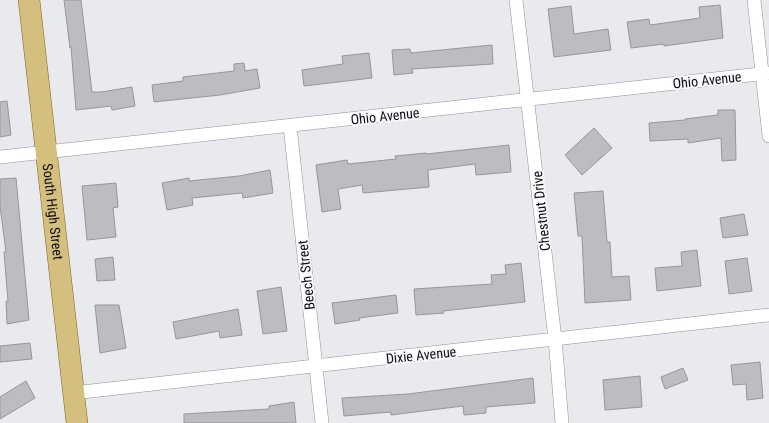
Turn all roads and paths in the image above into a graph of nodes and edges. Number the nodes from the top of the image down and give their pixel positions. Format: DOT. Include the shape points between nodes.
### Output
graph roads {
  1 [pos="29,0"];
  2 [pos="516,0"];
  3 [pos="754,0"];
  4 [pos="766,73"];
  5 [pos="528,100"];
  6 [pos="290,126"];
  7 [pos="769,136"];
  8 [pos="46,152"];
  9 [pos="0,157"];
  10 [pos="769,315"];
  11 [pos="555,339"];
  12 [pos="316,366"];
  13 [pos="73,393"];
  14 [pos="77,423"];
  15 [pos="322,423"];
  16 [pos="562,423"];
  1 -- 8 [label="main road, South High Street"];
  2 -- 5 [label="street, Chestnut Drive"];
  3 -- 4 [label="street"];
  4 -- 5 [label="street, Ohio Avenue"];
  4 -- 7 [label="street"];
  5 -- 6 [label="street, Ohio Avenue"];
  5 -- 11 [label="street, Chestnut Drive"];
  6 -- 8 [label="street, Ohio Avenue"];
  6 -- 12 [label="street, Beech Street"];
  8 -- 9 [label="street, Ohio Avenue"];
  8 -- 13 [label="main road, South High Street"];
  10 -- 11 [label="street, Dixie Avenue"];
  11 -- 12 [label="street, Dixie Avenue"];
  11 -- 16 [label="street, Chestnut Drive"];
  12 -- 13 [label="street, Dixie Avenue"];
  12 -- 15 [label="street, Beech Street"];
  13 -- 14 [label="main road, South High Street"];
}
